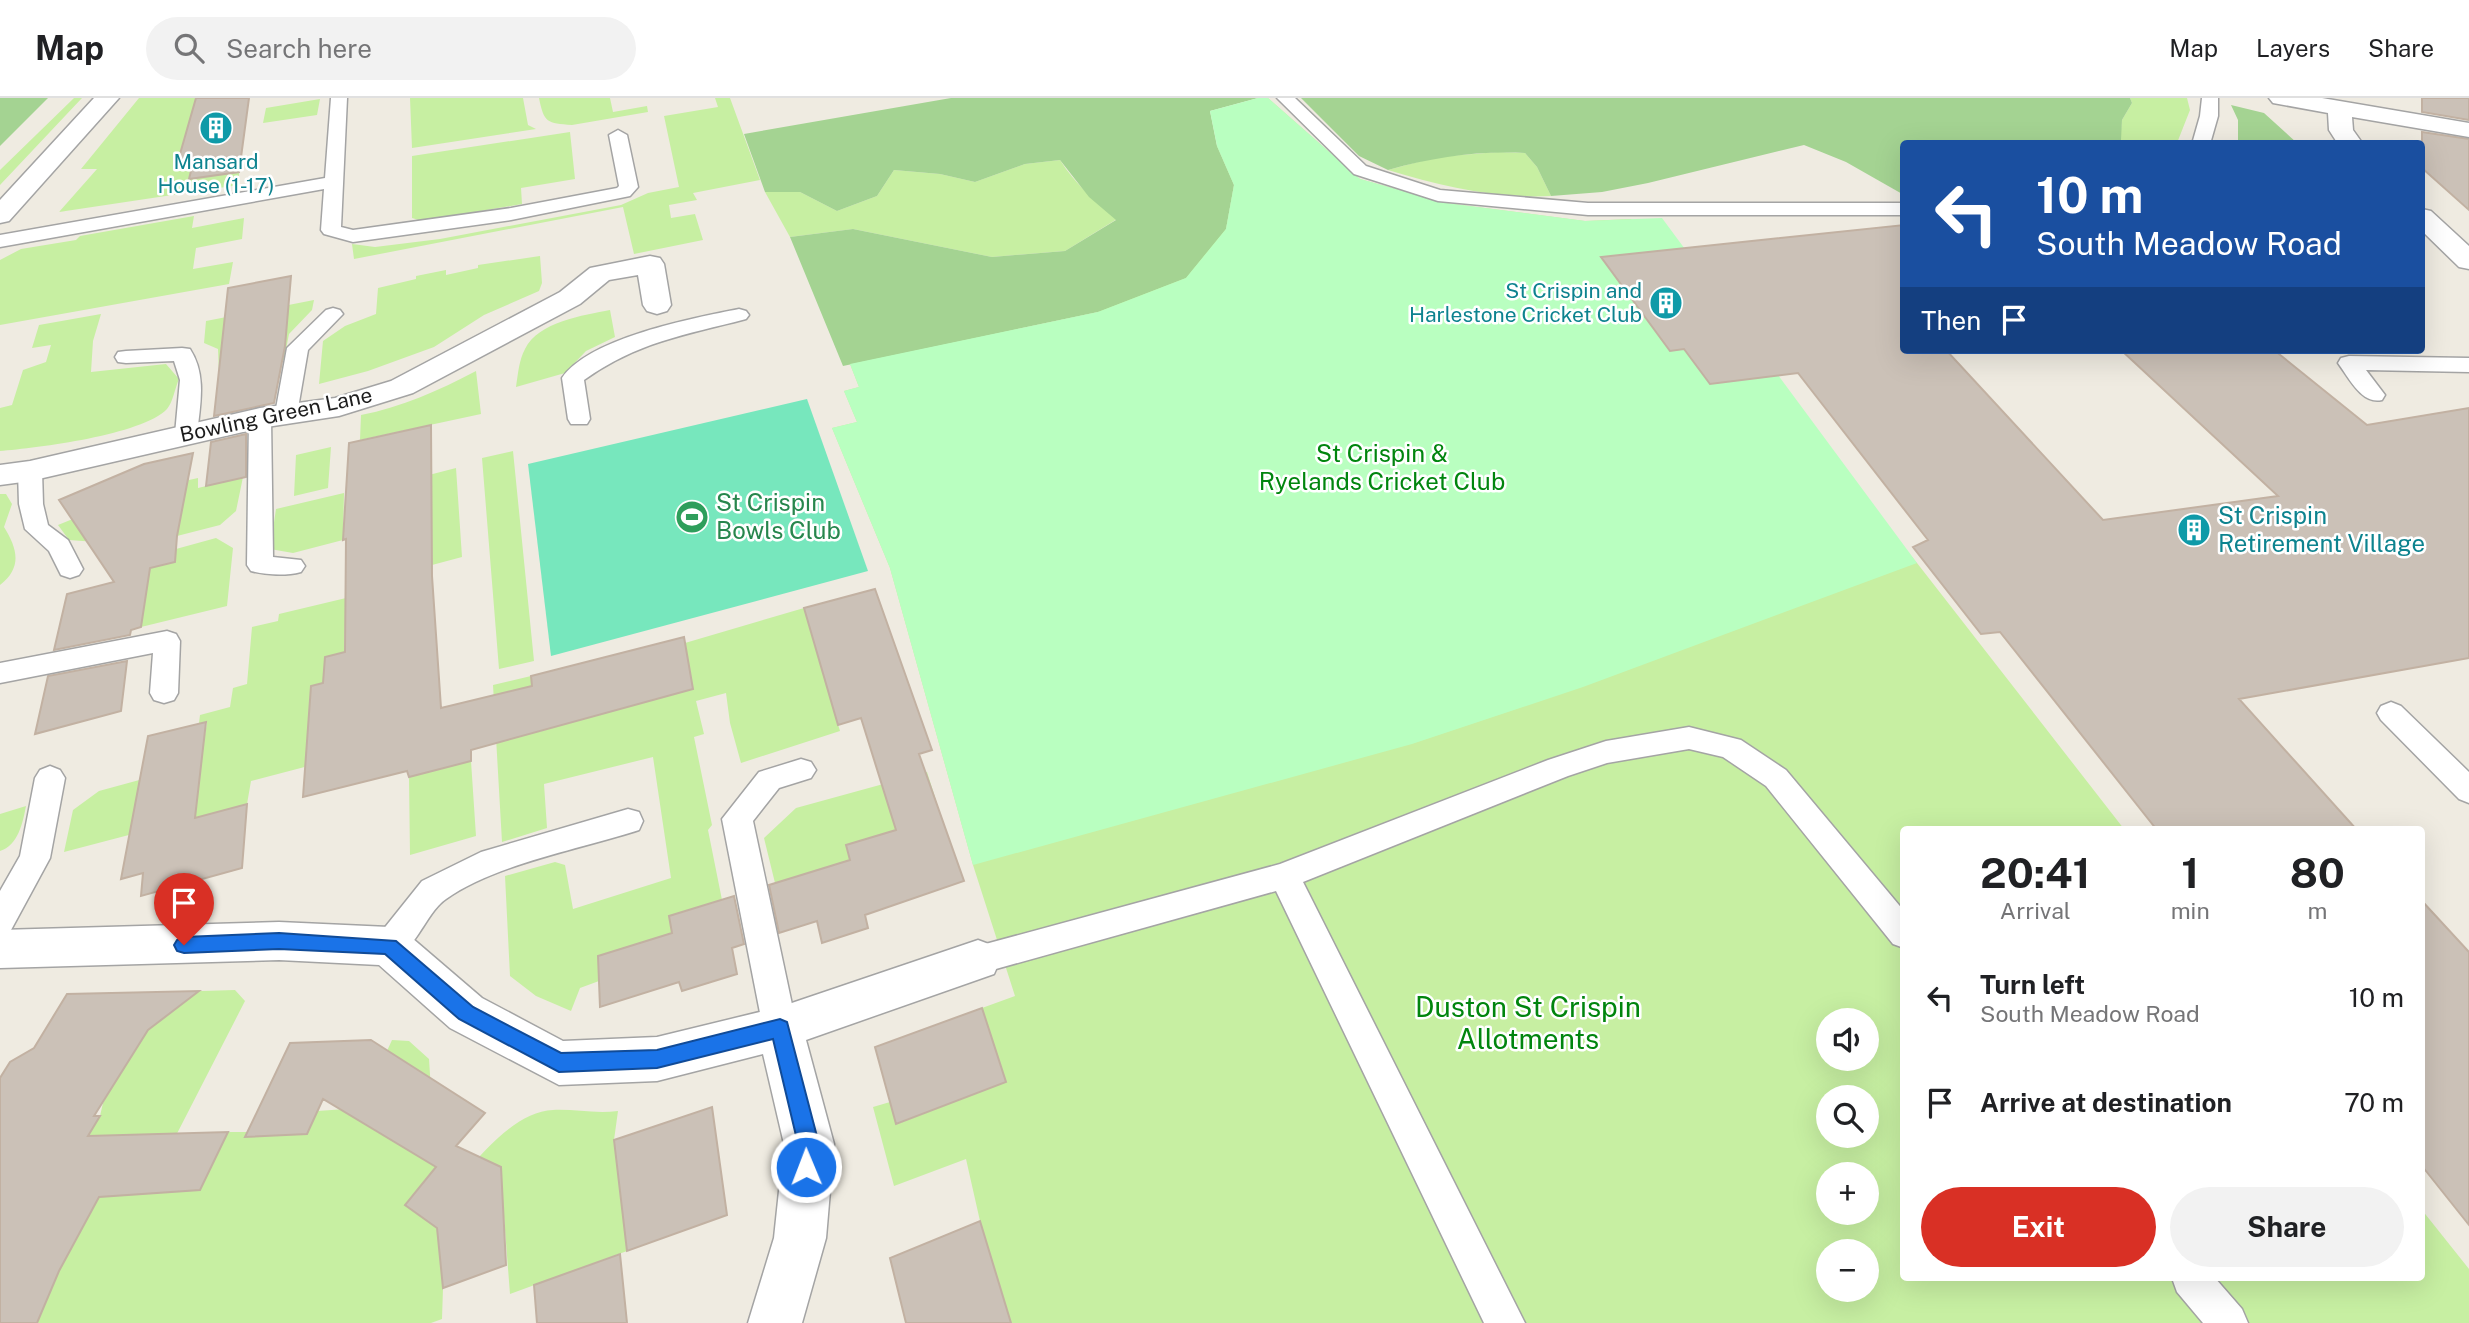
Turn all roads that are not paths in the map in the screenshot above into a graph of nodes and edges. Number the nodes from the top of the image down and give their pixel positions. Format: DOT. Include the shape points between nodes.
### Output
graph roads {
  1 [pos="107,98"];
  2 [pos="339,98"];
  3 [pos="1286,98"];
  4 [pos="2210,98"];
  5 [pos="2281,98"];
  6 [pos="2340,108"];
  7 [pos="2469,130"];
  8 [pos="618,135"];
  9 [pos="2202,140"];
  10 [pos="2348,140"];
  11 [pos="334,182"];
  12 [pos="1900,209"];
  13 [pos="0,215"];
  14 [pos="2425,220"];
  15 [pos="0,241"];
  16 [pos="2469,261"];
  17 [pos="333,314"];
  18 [pos="739,315"];
  19 [pos="659,317"];
  20 [pos="2343,356"];
  21 [pos="126,357"];
  22 [pos="2469,365"];
  23 [pos="2374,395"];
  24 [pos="273,416"];
  25 [pos="579,419"];
  26 [pos="186,434"];
  27 [pos="30,471"];
  28 [pos="0,475"];
  29 [pos="292,566"];
  30 [pos="70,569"];
  31 [pos="0,673"];
  32 [pos="164,693"];
  33 [pos="2391,713"];
  34 [pos="801,770"];
  35 [pos="50,778"];
  36 [pos="2469,791"];
  37 [pos="628,821"];
  38 [pos="1284,876"];
  39 [pos="1900,929"];
  40 [pos="389,946"];
  41 [pos="3,947"];
  42 [pos="978,960"];
  43 [pos="780,1028"];
  44 [pos="2193,1281"];
  45 [pos="775,1323"];
  46 [pos="1505,1323"];
  47 [pos="2228,1323"];
  1 -- 13 [label="street"];
  2 -- 11 [label="lane"];
  3 -- 12 [label="lane" via="1360,170 1438,194 1588,209"];
  4 -- 9 [label="lane"];
  5 -- 6 [label="street"];
  6 -- 7 [label="street"];
  6 -- 10 [label="street" via="2341,130"];
  8 -- 11 [label="lane" via="629,187 623,192 511,214 353,236 331,230"];
  11 -- 15 [label="lane"];
  14 -- 16 [label="street"];
  17 -- 24 [label="lane" via="298,348"];
  18 -- 19 [label="lane"];
  19 -- 24 [label="street, Bowling Green Lane" via="650,264 600,274 570,298 402,387 339,407"];
  19 -- 25 [label="lane" via="573,378"];
  20 -- 22 [label="lane"];
  20 -- 23 [label="lane"];
  21 -- 26 [label="lane" via="182,354 191,380"];
  24 -- 26 [label="street, Bowling Green Lane"];
  24 -- 29 [label="lane" via="260,565"];
  26 -- 27 [label="street, Bowling Green Lane"];
  27 -- 28 [label="street, Bowling Green Lane"];
  27 -- 30 [label="lane" via="37,529 59,546"];
  31 -- 32 [label="lane" via="167,641"];
  33 -- 36 [label="lane"];
  34 -- 43 [label="lane" via="769,780 737,819"];
  35 -- 41 [label="lane" via="35,858"];
  37 -- 40 [label="lane" via="492,861 433,890"];
  38 -- 39 [label="lane" via="1558,768 1606,752 1689,738 1731,748 1776,778"];
  38 -- 42 [label="lane"];
  38 -- 46 [label="lane"];
  40 -- 41 [label="street" via="279,941"];
  40 -- 43 [label="street" via="466,1013 559,1063 657,1059"];
  42 -- 43 [label="street"];
  43 -- 45 [label="street" via="809,1144 800,1238"];
  44 -- 47 [label="lane"];
}
